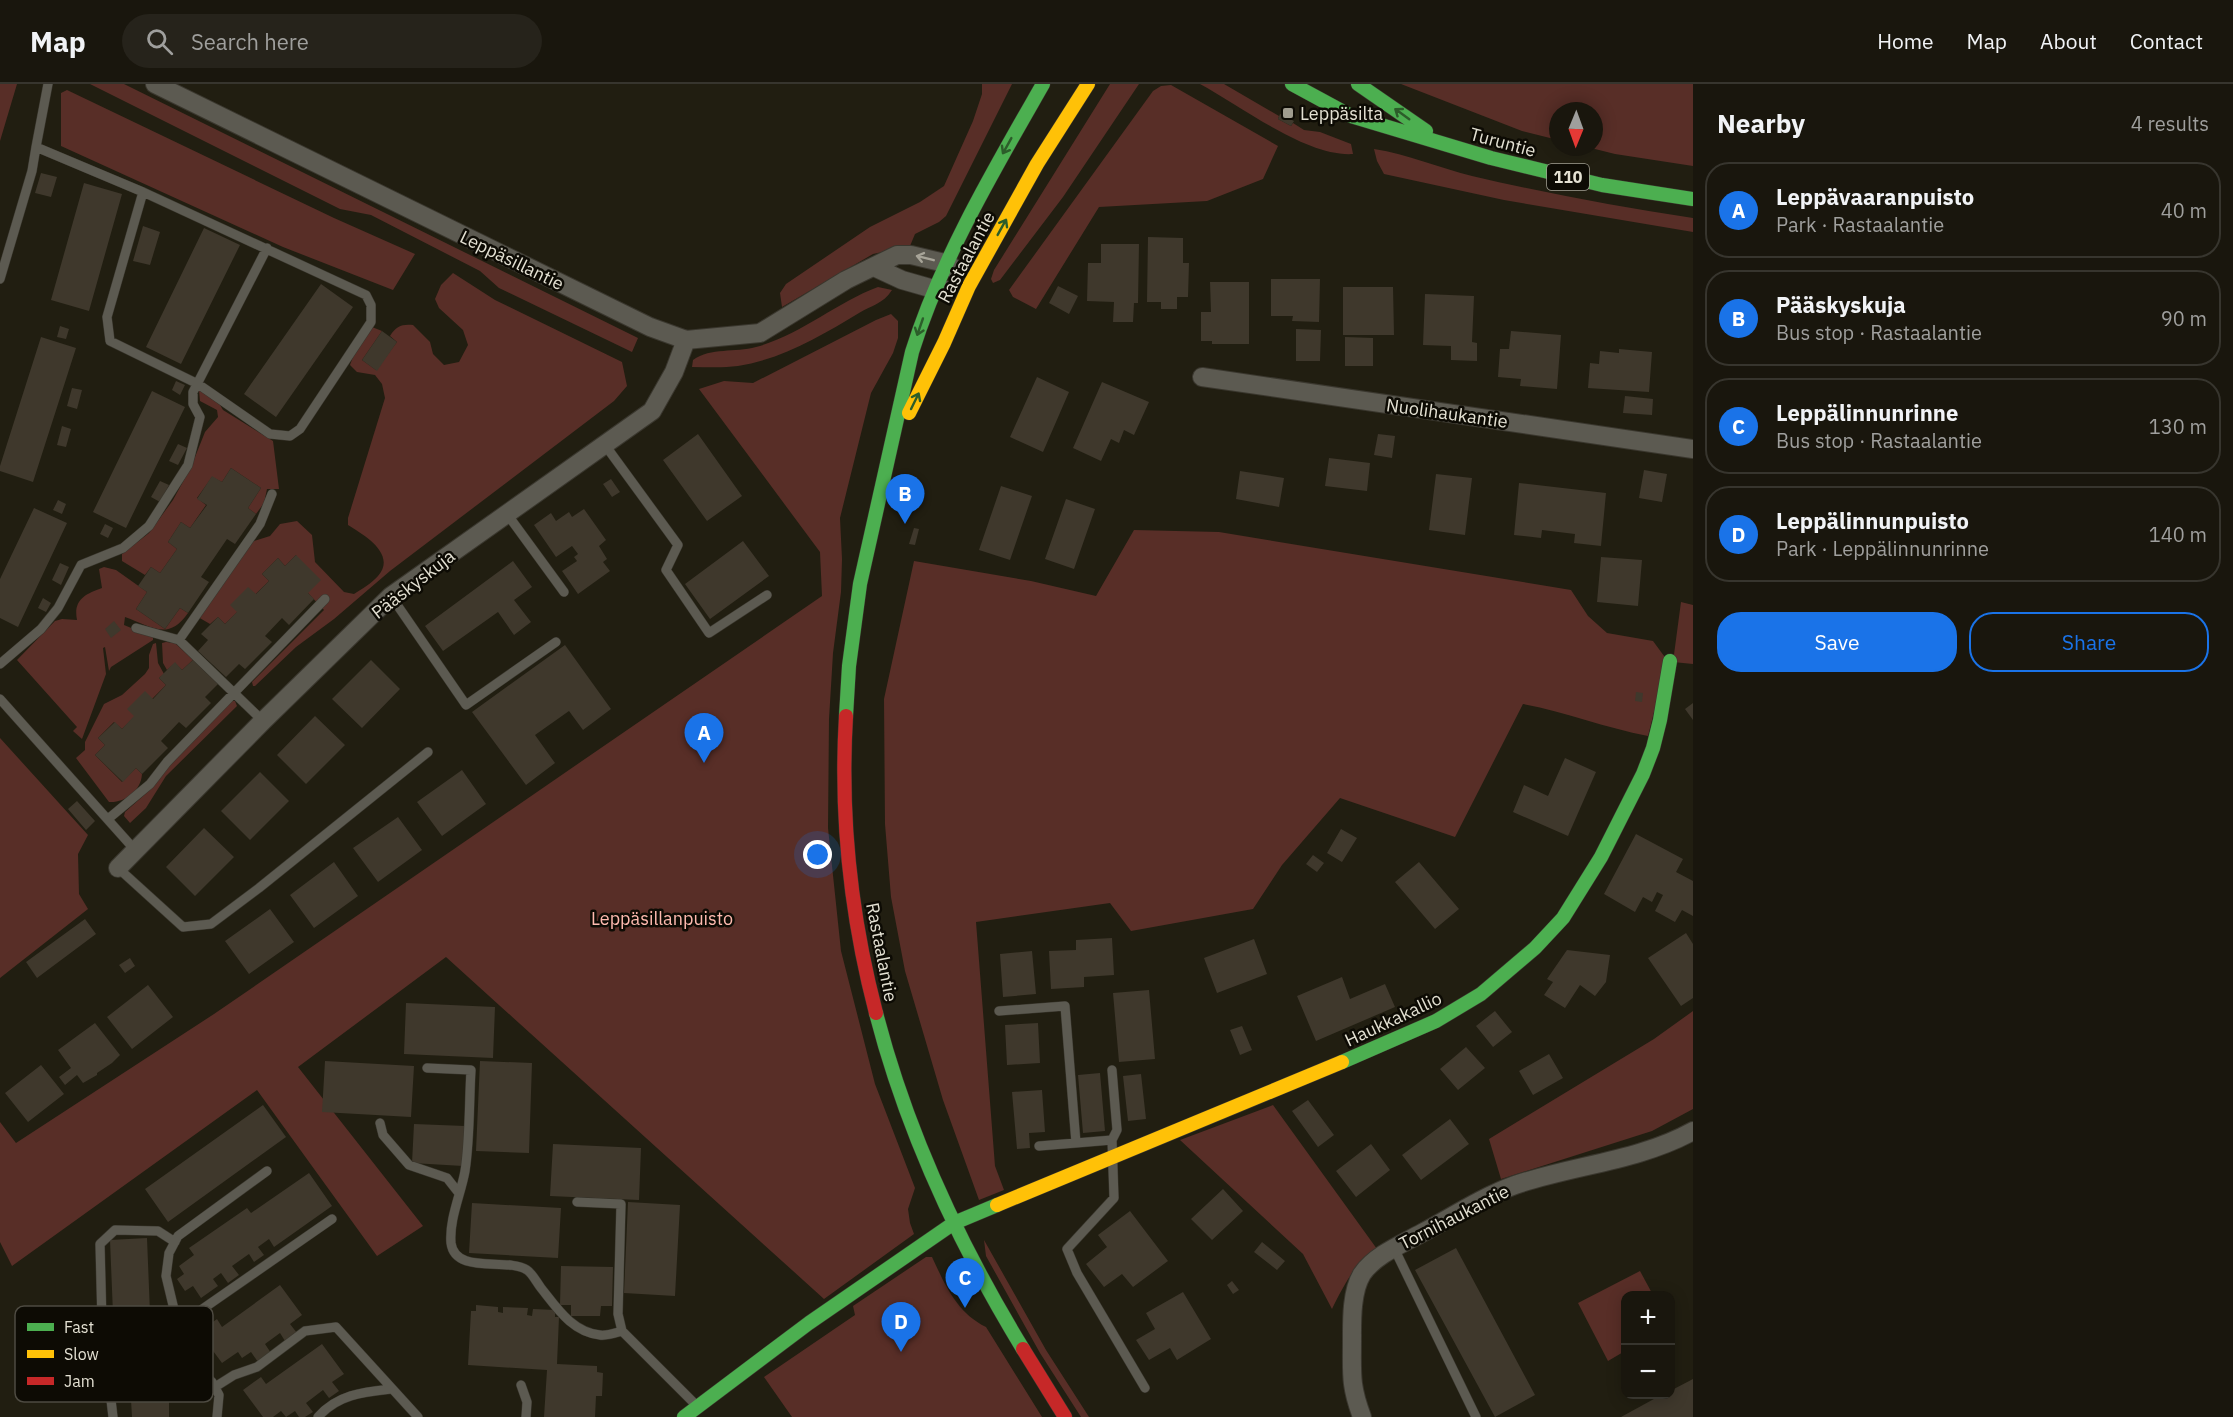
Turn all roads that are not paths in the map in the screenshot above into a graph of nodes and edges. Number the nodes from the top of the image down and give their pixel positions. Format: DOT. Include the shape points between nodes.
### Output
graph roads {
  1 [pos="48,84"];
  2 [pos="155,84"];
  3 [pos="1043,84"];
  4 [pos="1088,84"];
  5 [pos="1292,84"];
  6 [pos="1358,84"];
  7 [pos="1446,145"];
  8 [pos="36,147"];
  9 [pos="143,192"];
  10 [pos="1693,199"];
  11 [pos="267,248"];
  12 [pos="949,264"];
  13 [pos="874,267"];
  14 [pos="0,279"];
  15 [pos="969,286"];
  16 [pos="937,290"];
  17 [pos="686,340"];
  18 [pos="1202,377"];
  19 [pos="198,384"];
  20 [pos="605,445"];
  21 [pos="1693,449"];
  22 [pos="889,453"];
  23 [pos="272,494"];
  24 [pos="507,514"];
  25 [pos="564,592"];
  26 [pos="767,594"];
  27 [pos="391,596"];
  28 [pos="325,599"];
  29 [pos="136,628"];
  30 [pos="179,640"];
  31 [pos="556,642"];
  32 [pos="1670,661"];
  33 [pos="0,664"];
  34 [pos="234,693"];
  35 [pos="0,699"];
  36 [pos="263,721"];
  37 [pos="428,752"];
  38 [pos="108,819"];
  39 [pos="135,850"];
  40 [pos="118,868"];
  41 [pos="999,1011"];
  42 [pos="427,1068"];
  43 [pos="1112,1070"];
  44 [pos="380,1123"];
  45 [pos="1693,1131"];
  46 [pos="1112,1140"];
  47 [pos="1076,1143"];
  48 [pos="1039,1146"];
  49 [pos="1112,1158"];
  50 [pos="267,1171"];
  51 [pos="458,1192"];
  52 [pos="577,1202"];
  53 [pos="332,1219"];
  54 [pos="954,1223"];
  55 [pos="175,1242"];
  56 [pos="1394,1248"];
  57 [pos="102,1306"];
  58 [pos="173,1306"];
  59 [pos="202,1306"];
  60 [pos="622,1331"];
  61 [pos="213,1384"];
  62 [pos="521,1385"];
  63 [pos="215,1387"];
  64 [pos="1145,1388"];
  65 [pos="392,1389"];
  66 [pos="111,1402"];
  67 [pos="698,1407"];
  68 [pos="113,1417"];
  69 [pos="217,1417"];
  70 [pos="318,1417"];
  71 [pos="418,1417"];
  72 [pos="526,1417"];
  73 [pos="684,1417"];
  74 [pos="1065,1417"];
  75 [pos="1362,1417"];
  76 [pos="1476,1417"];
  1 -- 8 [label="lane"];
  2 -- 17 [label="street, Leppäsillantie" via="650,327"];
  3 -- 12 [label="main road, Rastaalantie, one-way"];
  15 -- 4 [label="main road, Rastaalantie, one-way" via="1037,164"];
  5 -- 7 [label="main road, Turuntie / 110" via="1351,116"];
  7 -- 6 [label="main road, Turuntie / 110, one-way"];
  7 -- 10 [label="main road, Turuntie / 110" via="1556,175"];
  8 -- 9 [label="lane"];
  8 -- 14 [label="lane"];
  9 -- 11 [label="lane"];
  9 -- 19 [label="lane" via="107,317 110,341"];
  11 -- 19 [label="lane"];
  11 -- 19 [label="lane" via="366,295 371,305 371,322 300,429 290,436 264,430"];
  12 -- 13 [label="street, Leppäsillantie, one-way" via="897,255"];
  12 -- 15 [label="street"];
  12 -- 16 [label="main road, Rastaalantie"];
  13 -- 16 [label="street"];
  13 -- 17 [label="street, Leppäsillantie" via="760,333"];
  15 -- 16 [label="street"];
  22 -- 15 [label="main road, Rastaalantie, one-way"];
  16 -- 22 [label="main road, Rastaalantie, one-way" via="905,377"];
  17 -- 20 [label="street, Pääskyskuja" via="652,411"];
  18 -- 21 [label="street, Nuolihaukantie"];
  19 -- 33 [label="lane" via="193,404 200,417 188,465 149,526 123,548 81,565 41,630"];
  20 -- 24 [label="street, Pääskyskuja"];
  20 -- 26 [label="lane" via="678,544 666,570 708,633"];
  22 -- 54 [label="main road, Rastaalantie" via="856,607 849,680 846,750 851,884 874,1008 904,1105"];
  23 -- 30 [label="lane" via="260,524"];
  24 -- 25 [label="lane"];
  24 -- 27 [label="street, Pääskyskuja"];
  27 -- 31 [label="lane" via="466,705"];
  27 -- 36 [label="street, Pääskyskuja"];
  28 -- 34 [label="lane"];
  29 -- 30 [label="lane"];
  30 -- 34 [label="lane"];
  32 -- 49 [label="main road, Haukkakallio" via="1660,720 1644,774 1602,857 1563,918 1535,948 1481,994 1436,1022"];
  34 -- 36 [label="lane"];
  34 -- 38 [label="lane" via="150,784"];
  35 -- 38 [label="lane"];
  36 -- 39 [label="street, Pääskyskuja"];
  37 -- 40 [label="lane" via="211,924 183,927"];
  38 -- 39 [label="lane"];
  39 -- 40 [label="street, Pääskyskuja"];
  41 -- 47 [label="lane" via="1065,1006"];
  42 -- 51 [label="lane" via="471,1070 465,1172"];
  43 -- 46 [label="lane" via="1117,1130"];
  44 -- 51 [label="lane" via="383,1136 409,1165 447,1178"];
  45 -- 56 [label="street, Tornihaukantie" via="1658,1147 1515,1185"];
  46 -- 47 [label="lane"];
  46 -- 49 [label="lane"];
  47 -- 48 [label="lane"];
  49 -- 54 [label="main road, Haukkakallio"];
  49 -- 64 [label="lane" via="1114,1198 1067,1249 1077,1273"];
  50 -- 55 [label="lane"];
  51 -- 60 [label="lane" via="451,1244 456,1255 466,1262 509,1264 528,1270 568,1320 583,1331 602,1336"];
  52 -- 60 [label="lane" via="621,1204 618,1314"];
  53 -- 59 [label="lane"];
  54 -- 67 [label="main road, Haukkakallio" via="809,1323"];
  54 -- 74 [label="main road, Rastaalantie" via="989,1291"];
  55 -- 57 [label="lane" via="158,1231 115,1230 100,1244"];
  55 -- 58 [label="lane" via="166,1276"];
  56 -- 75 [label="street, Tornihaukantie" via="1371,1264 1361,1276 1356,1292 1351,1380"];
  56 -- 76 [label="lane"];
  60 -- 67 [label="lane"];
  61 -- 63 [label="lane"];
  62 -- 72 [label="lane" via="527,1402"];
  63 -- 65 [label="lane" via="257,1366 306,1332 336,1327"];
  63 -- 69 [label="lane" via="219,1395"];
  65 -- 70 [label="lane" via="341,1398"];
  65 -- 71 [label="lane"];
  66 -- 68 [label="lane"];
  67 -- 73 [label="main road, Haukkakallio"];
}
